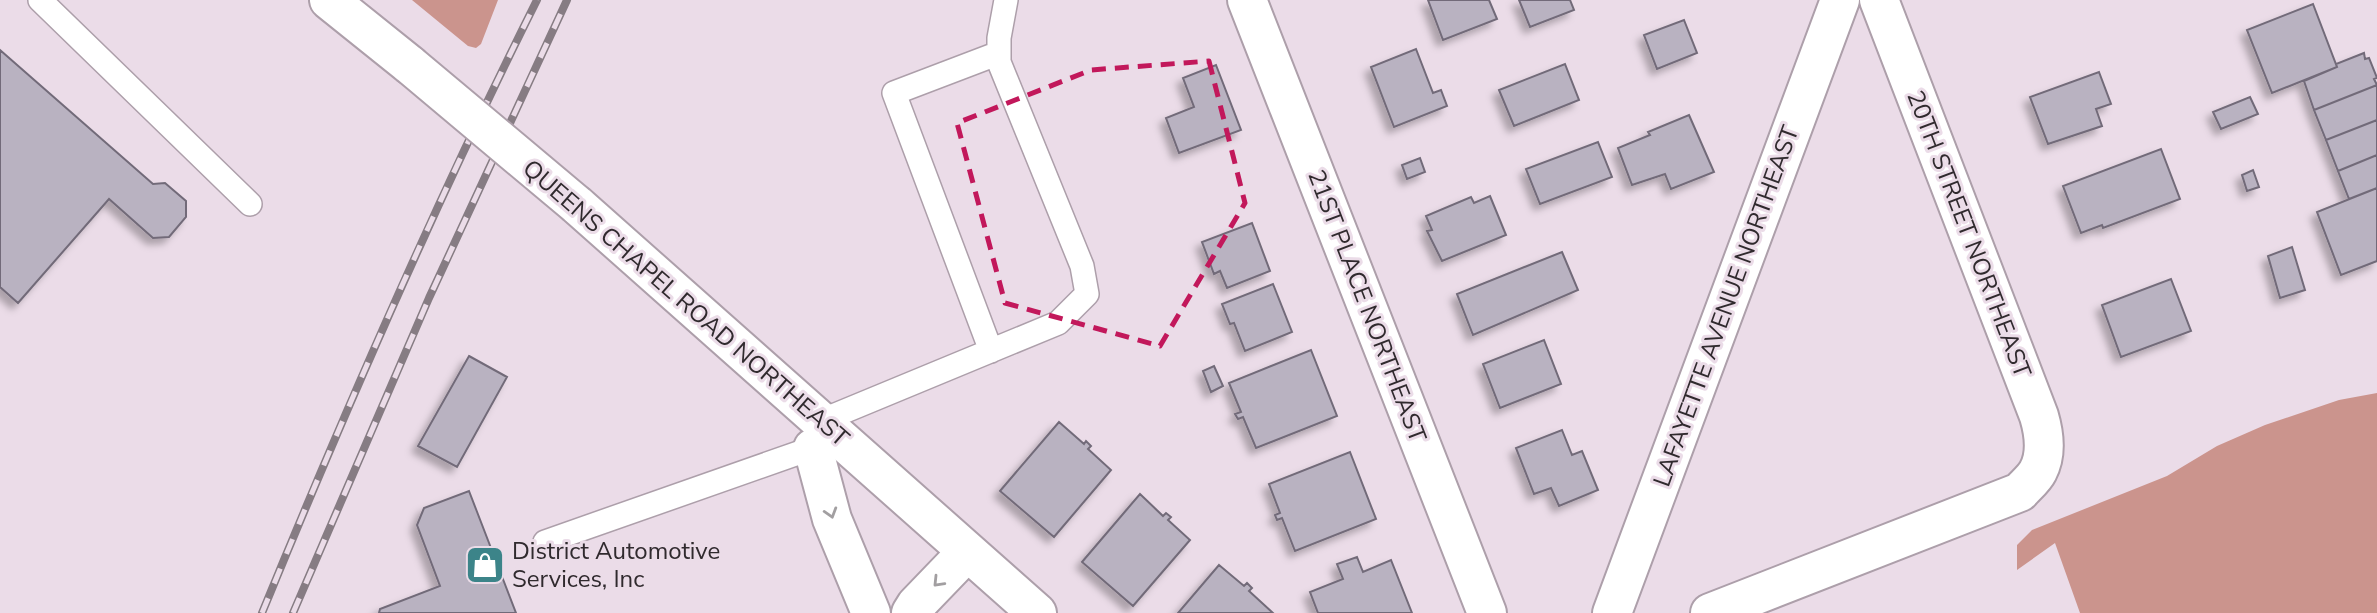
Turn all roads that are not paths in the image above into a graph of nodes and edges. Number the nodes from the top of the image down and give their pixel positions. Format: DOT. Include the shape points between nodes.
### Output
graph roads {
  1 [pos="40,0"];
  2 [pos="329,0"];
  3 [pos="1006,0"];
  4 [pos="1247,0"];
  5 [pos="1839,0"];
  6 [pos="1879,0"];
  7 [pos="999,53"];
  8 [pos="250,204"];
  9 [pos="991,351"];
  10 [pos="825,436"];
  11 [pos="545,542"];
  12 [pos="967,552"];
  13 [pos="870,613"];
  14 [pos="911,613"];
  15 [pos="1037,613"];
  16 [pos="1487,613"];
  17 [pos="1612,613"];
  18 [pos="1710,613"];
  1 -- 8 [label="lane"];
  2 -- 10 [label="street, QUEENS CHAPEL ROAD NORTHEAST, bridge" via="577,205"];
  3 -- 7 [label="lane"];
  4 -- 16 [label="street, 21ST PLACE NORTHEAST"];
  5 -- 17 [label="street, LAFAYETTE AVENUE NORTHEAST"];
  6 -- 18 [label="street, 20TH STREET NORTHEAST" via="2039,416 2044,433 2038,471 2020,492"];
  7 -- 9 [label="lane" via="1082,266 1087,294 1058,323"];
  7 -- 9 [label="lane" via="894,93"];
  9 -- 10 [label="lane"];
  10 -- 11 [label="lane"];
  10 -- 12 [label="street, QUEENS CHAPEL ROAD NORTHEAST"];
  10 -- 13 [label="street, one-way" via="832,519"];
  12 -- 14 [label="street, one-way"];
  12 -- 15 [label="street, QUEENS CHAPEL ROAD NORTHEAST"];
}
